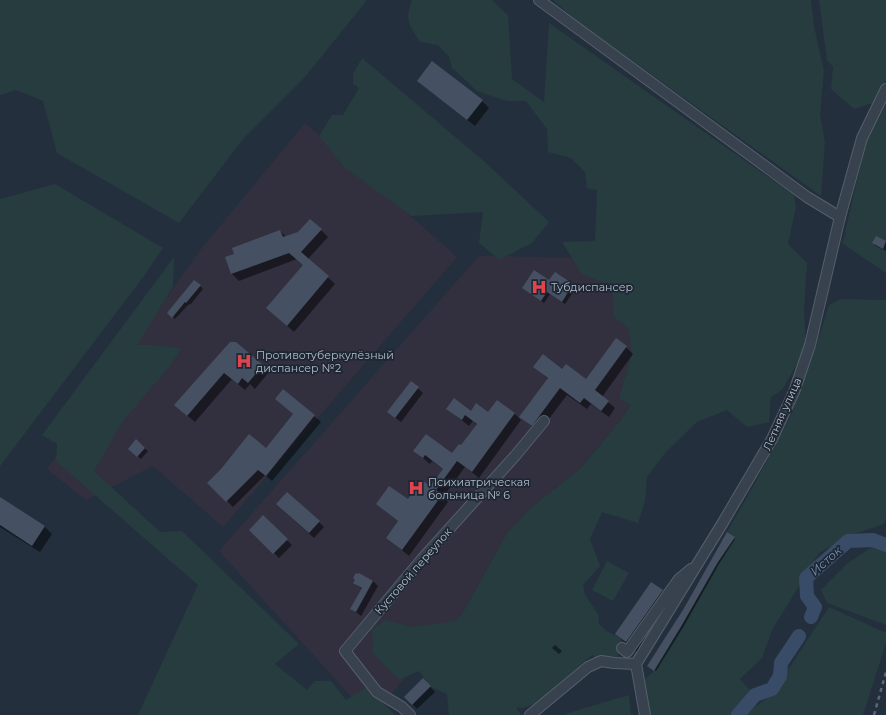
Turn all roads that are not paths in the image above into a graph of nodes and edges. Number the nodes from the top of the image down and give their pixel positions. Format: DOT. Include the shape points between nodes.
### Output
graph roads {
  1 [pos="539,0"];
  2 [pos="886,89"];
  3 [pos="840,217"];
  4 [pos="544,421"];
  5 [pos="698,563"];
  6 [pos="622,648"];
  7 [pos="636,664"];
  8 [pos="410,715"];
  9 [pos="530,715"];
  10 [pos="645,715"];
  1 -- 3 [label="street" via="807,198"];
  2 -- 3 [label="street, Летняя улица" via="862,138"];
  3 -- 5 [label="street, Летняя улица" via="810,345 794,392 772,439"];
  4 -- 8 [label="street, Кустовой переулок" via="345,651 377,692"];
  5 -- 6 [label="street" via="679,579 627,652"];
  5 -- 7 [label="street, Летняя улица"];
  7 -- 9 [label="street" via="600,661"];
  7 -- 10 [label="street"];
}
